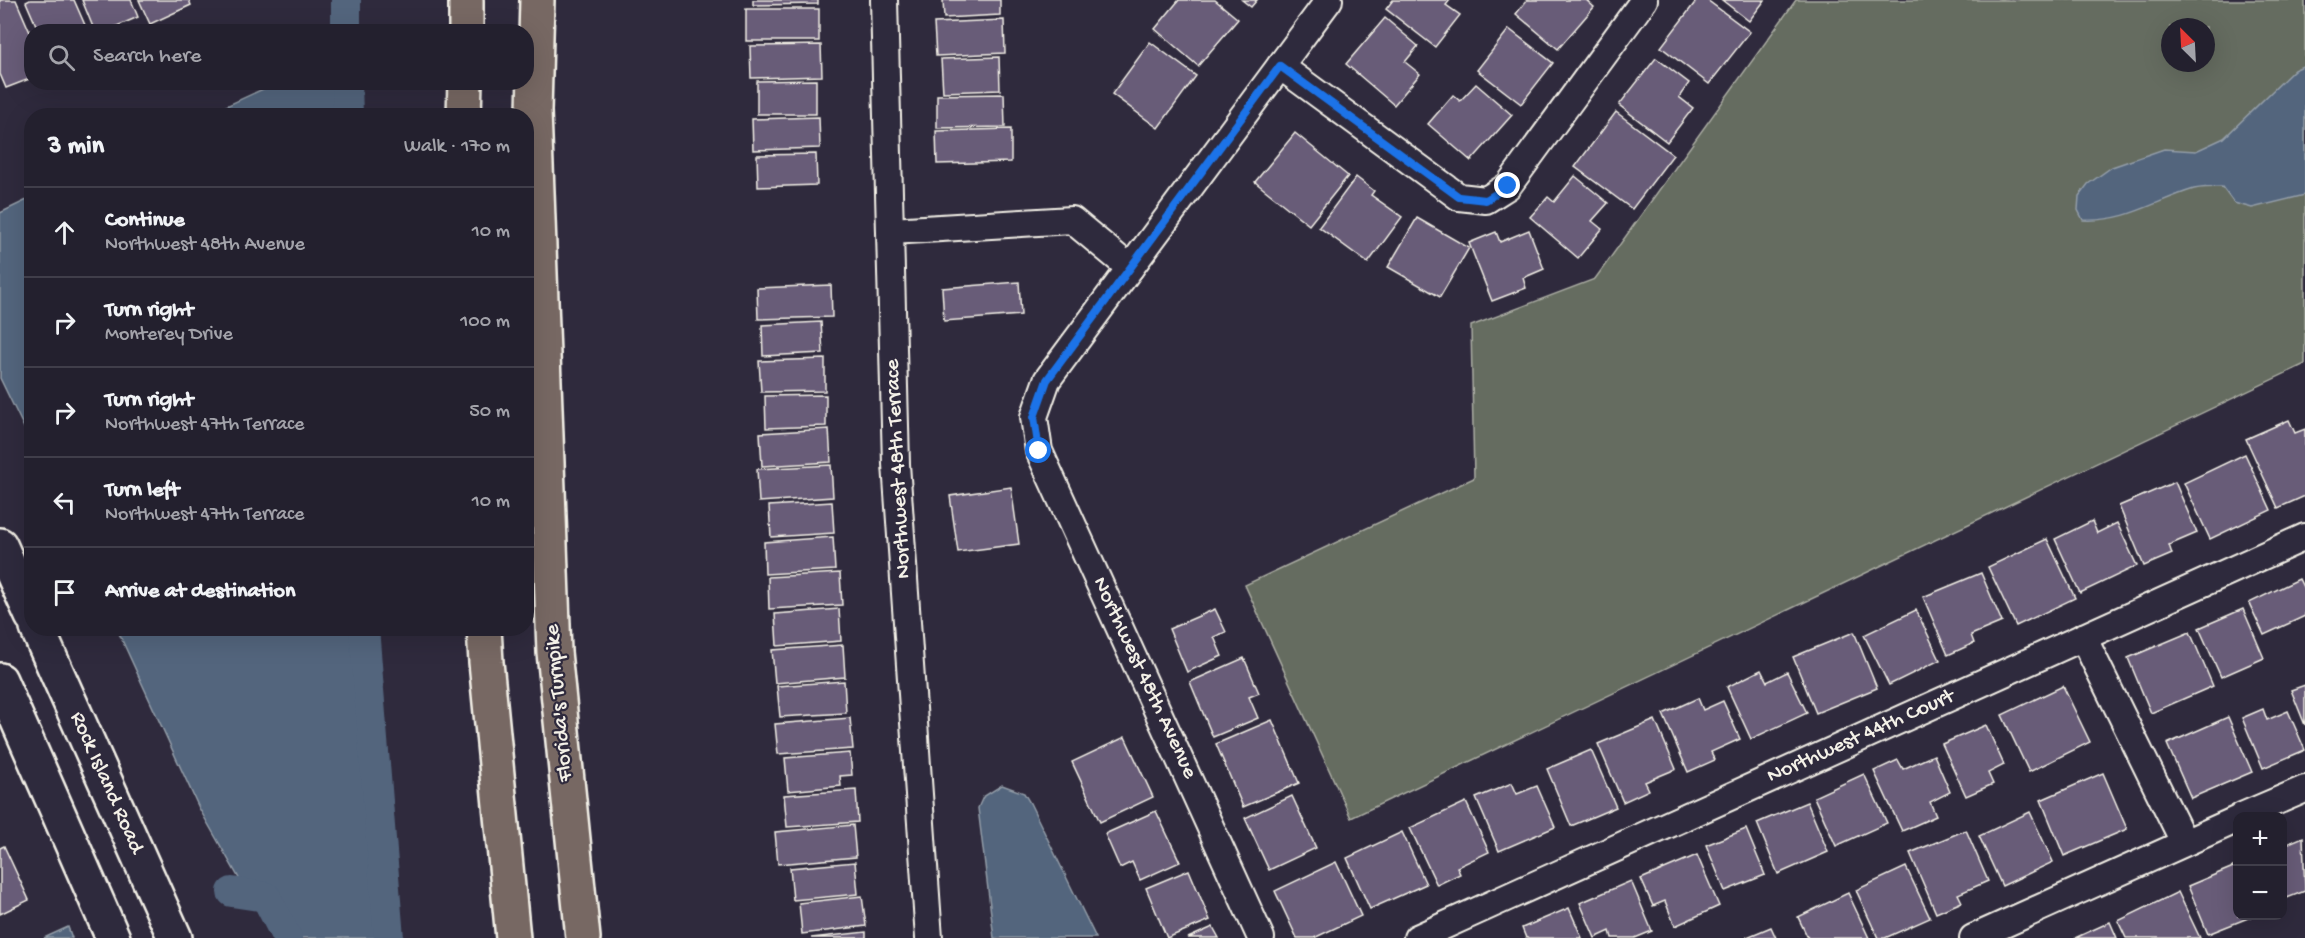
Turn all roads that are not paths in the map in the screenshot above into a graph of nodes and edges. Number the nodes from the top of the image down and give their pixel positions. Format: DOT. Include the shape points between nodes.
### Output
graph roads {
  1 [pos="466,0"];
  2 [pos="537,0"];
  3 [pos="884,0"];
  4 [pos="1329,0"];
  5 [pos="1644,0"];
  6 [pos="466,24"];
  7 [pos="1280,66"];
  8 [pos="465,90"];
  9 [pos="464,108"];
  10 [pos="891,231"];
  11 [pos="1130,268"];
  12 [pos="2305,537"];
  13 [pos="0,545"];
  14 [pos="24,598"];
  15 [pos="41,636"];
  16 [pos="484,636"];
  17 [pos="2083,637"];
  18 [pos="0,680"];
  19 [pos="2305,789"];
  20 [pos="2251,812"];
  21 [pos="2233,821"];
  22 [pos="2184,842"];
  23 [pos="113,938"];
  24 [pos="175,938"];
  25 [pos="513,938"];
  26 [pos="583,938"];
  27 [pos="929,938"];
  28 [pos="1261,938"];
  29 [pos="1417,938"];
  30 [pos="1973,938"];
  1 -- 6 [label="highway"];
  2 -- 26 [label="highway, Florida's Turnpike" via="534,123 554,652"];
  3 -- 10 [label="street, Northwest 48th Terrace"];
  4 -- 7 [label="street"];
  5 -- 7 [label="street" via="1508,186 1486,200 1459,197"];
  7 -- 11 [label="street"];
  8 -- 9 [label="highway"];
  10 -- 11 [label="street" via="1072,220"];
  10 -- 27 [label="street, Northwest 48th Terrace" via="896,464"];
  11 -- 28 [label="street, Northwest 48th Avenue" via="1047,380 1034,417 1039,451"];
  12 -- 17 [label="street, Northwest 44th Court"];
  13 -- 14 [label="main road"];
  15 -- 24 [label="main road, Rock Island Road"];
  16 -- 25 [label="highway"];
  17 -- 22 [label="street"];
  17 -- 29 [label="street, Northwest 44th Court"];
  18 -- 23 [label="main road"];
  19 -- 20 [label="street"];
  21 -- 22 [label="street"];
  22 -- 30 [label="street"];
}
